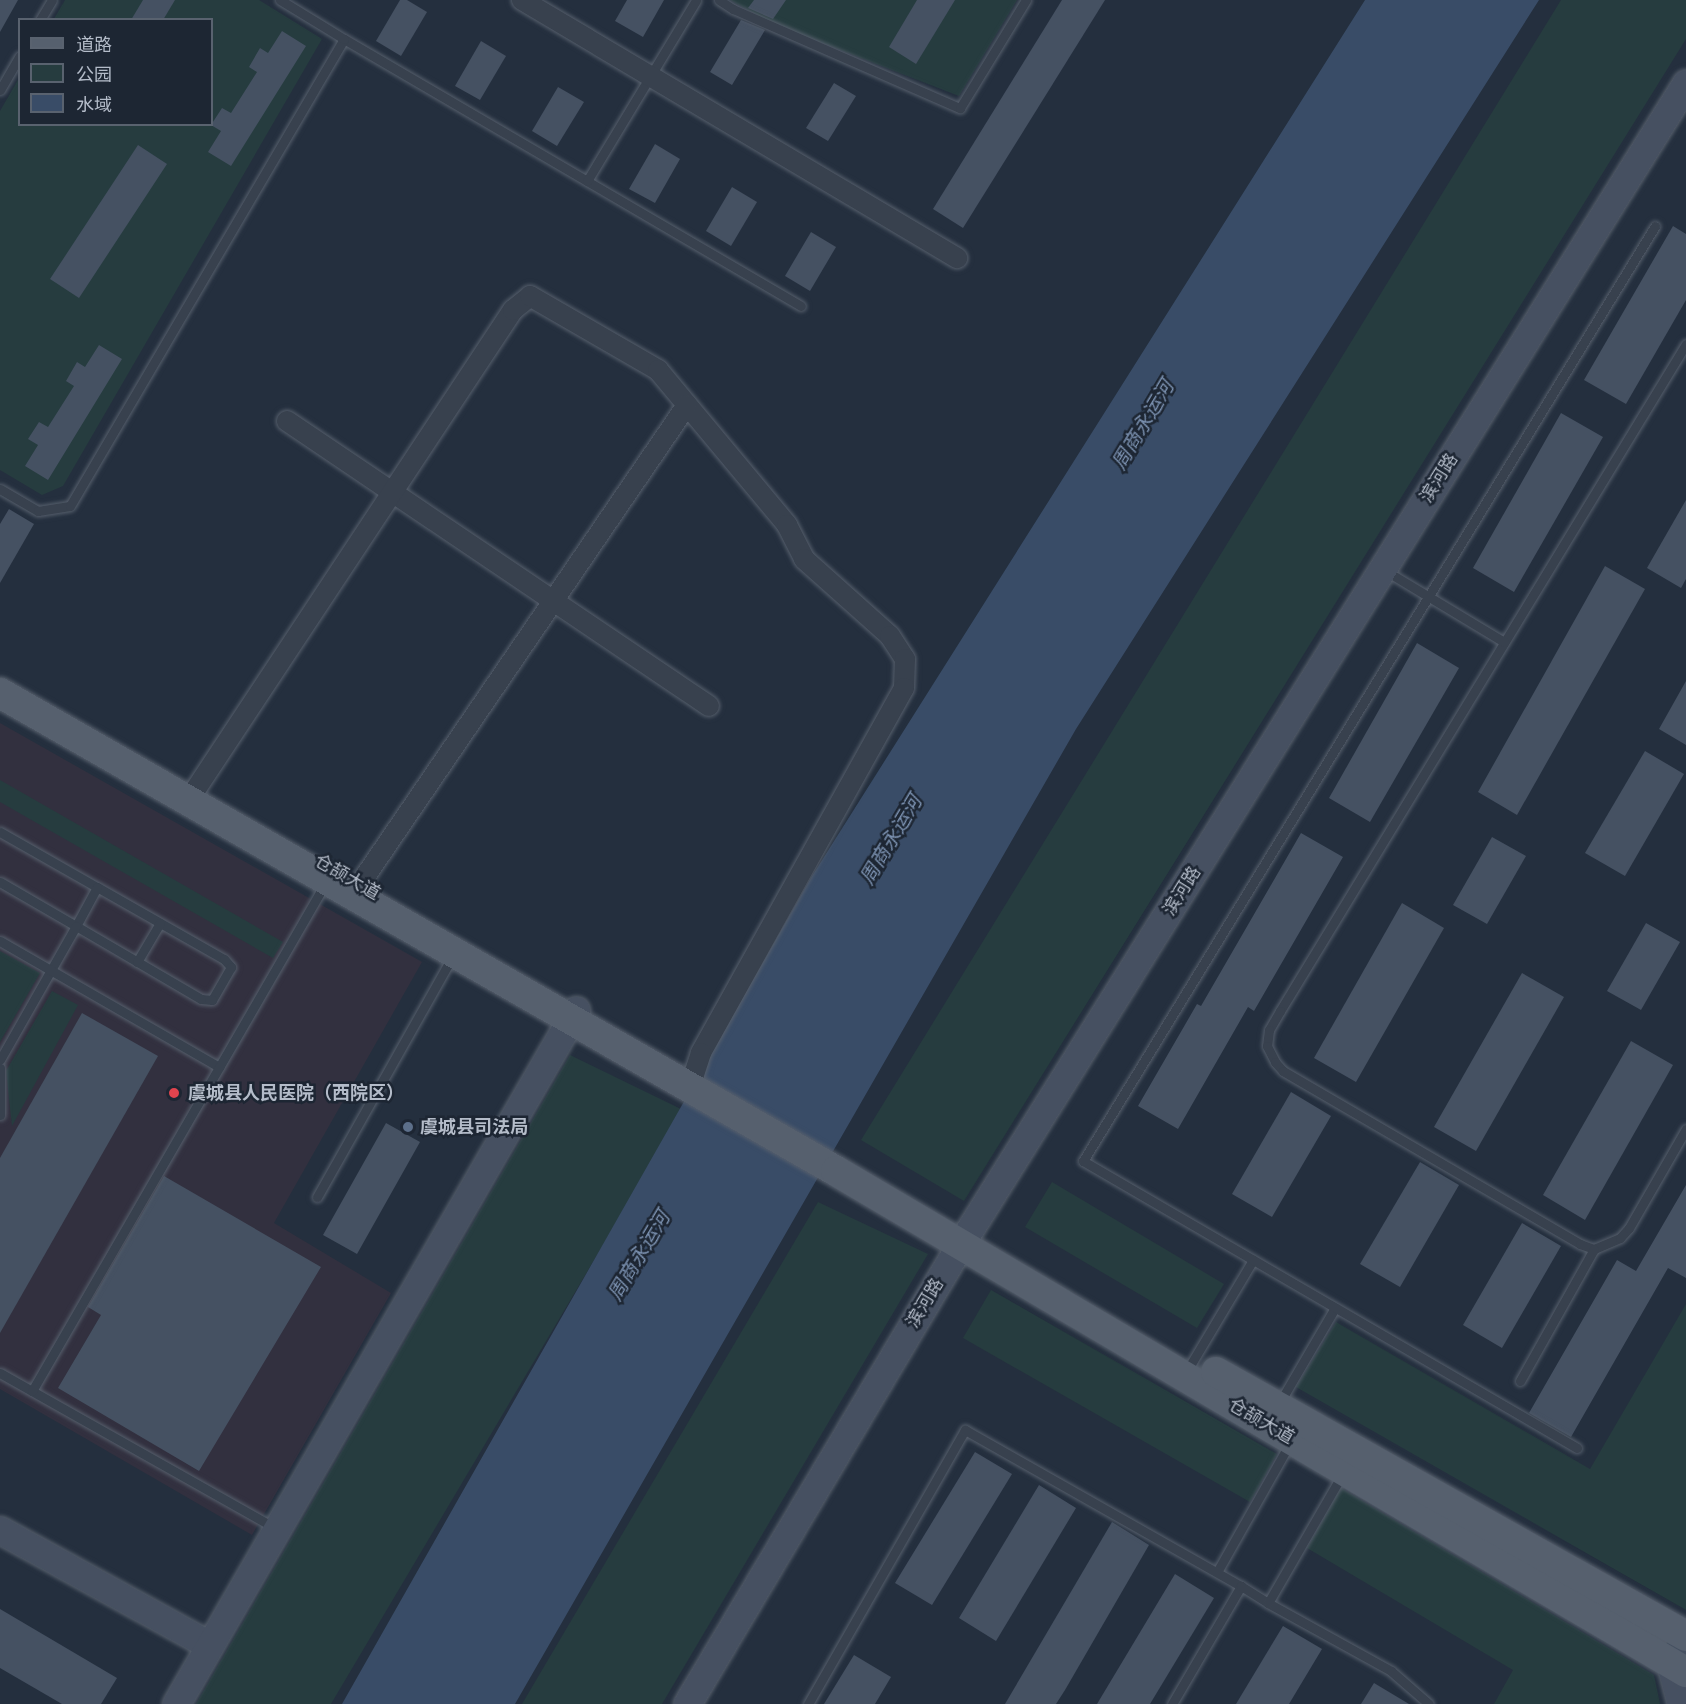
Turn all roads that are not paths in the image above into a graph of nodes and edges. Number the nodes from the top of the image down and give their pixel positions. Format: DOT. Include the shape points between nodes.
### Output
graph roads {
  1 [pos="52,0"];
  2 [pos="280,0"];
  3 [pos="522,0"];
  4 [pos="696,0"];
  5 [pos="719,0"];
  6 [pos="1026,0"];
  7 [pos="41,18"];
  8 [pos="344,39"];
  9 [pos="18,59"];
  10 [pos="649,75"];
  11 [pos="1686,83"];
  12 [pos="0,90"];
  13 [pos="587,181"];
  14 [pos="1654,226"];
  15 [pos="957,258"];
  16 [pos="801,306"];
  17 [pos="1686,344"];
  18 [pos="687,405"];
  19 [pos="287,421"];
  20 [pos="0,489"];
  21 [pos="392,492"];
  22 [pos="1383,569"];
  23 [pos="1428,596"];
  24 [pos="553,601"];
  25 [pos="1504,642"];
  26 [pos="0,675"];
  27 [pos="0,693"];
  28 [pos="709,706"];
  29 [pos="192,795"];
  30 [pos="0,832"];
  31 [pos="331,875"];
  32 [pos="0,882"];
  33 [pos="360,884"];
  34 [pos="98,887"];
  35 [pos="160,923"];
  36 [pos="76,926"];
  37 [pos="0,941"];
  38 [pos="458,948"];
  39 [pos="136,962"];
  40 [pos="50,970"];
  41 [pos="573,1014"];
  42 [pos="0,1060"];
  43 [pos="219,1067"];
  44 [pos="0,1068"];
  45 [pos="691,1082"];
  46 [pos="0,1115"];
  47 [pos="1686,1129"];
  48 [pos="317,1197"];
  49 [pos="964,1239"];
  50 [pos="1594,1249"];
  51 [pos="1253,1260"];
  52 [pos="1335,1308"];
  53 [pos="1189,1368"];
  54 [pos="0,1373"];
  55 [pos="1520,1381"];
  56 [pos="32,1391"];
  57 [pos="1285,1423"];
  58 [pos="1577,1448"];
  59 [pos="1350,1460"];
  60 [pos="277,1529"];
  61 [pos="0,1530"];
  62 [pos="1217,1572"];
  63 [pos="1241,1586"];
  64 [pos="1268,1603"];
  65 [pos="1686,1636"];
  66 [pos="209,1646"];
  67 [pos="1678,1667"];
  68 [pos="176,1704"];
  69 [pos="687,1704"];
  70 [pos="808,1704"];
  71 [pos="1172,1704"];
  72 [pos="1429,1704"];
  73 [pos="1681,1704"];
  1 -- 7 [label="lane"];
  2 -- 8 [label="lane"];
  3 -- 10 [label="street"];
  4 -- 10 [label="lane"];
  5 -- 6 [label="lane" via="960,108"];
  8 -- 13 [label="lane"];
  8 -- 20 [label="lane" via="70,506 38,512"];
  9 -- 12 [label="lane"];
  10 -- 13 [label="lane"];
  10 -- 15 [label="street"];
  11 -- 22 [label="street, 滨河路"];
  13 -- 16 [label="lane"];
  14 -- 23 [label="lane"];
  17 -- 25 [label="lane"];
  18 -- 21 [label="street" via="658,370 530,296 513,310"];
  18 -- 24 [label="street"];
  18 -- 45 [label="street" via="787,525 804,559 890,636 905,659 904,688 701,1053"];
  19 -- 21 [label="street"];
  21 -- 24 [label="street"];
  21 -- 29 [label="street"];
  22 -- 23 [label="lane"];
  22 -- 49 [label="street, 滨河路"];
  23 -- 25 [label="lane"];
  23 -- 51 [label="lane" via="1083,1161"];
  24 -- 28 [label="street"];
  24 -- 33 [label="street"];
  25 -- 50 [label="lane" via="1280,1011 1269,1030 1267,1046 1283,1071"];
  26 -- 29 [label="main road, 仓颉大道"];
  27 -- 29 [label="main road, 仓颉大道"];
  29 -- 31 [label="main road, 仓颉大道"];
  30 -- 34 [label="lane"];
  31 -- 33 [label="main road, 仓颉大道"];
  31 -- 38 [label="main road, 仓颉大道"];
  31 -- 43 [label="lane"];
  32 -- 36 [label="lane"];
  33 -- 38 [label="main road, 仓颉大道"];
  34 -- 35 [label="lane"];
  34 -- 36 [label="lane"];
  35 -- 39 [label="lane"];
  35 -- 39 [label="lane" via="224,959 231,967 212,1000 201,999"];
  36 -- 39 [label="lane"];
  36 -- 40 [label="lane"];
  37 -- 40 [label="lane"];
  38 -- 41 [label="main road, 仓颉大道"];
  38 -- 48 [label="lane"];
  40 -- 42 [label="lane"];
  40 -- 43 [label="lane"];
  41 -- 45 [label="main road, 仓颉大道"];
  41 -- 60 [label="street"];
  43 -- 56 [label="lane"];
  44 -- 46 [label="lane"];
  45 -- 49 [label="main road, 仓颉大道"];
  47 -- 50 [label="lane" via="1629,1228 1620,1238"];
  49 -- 53 [label="main road, 仓颉大道"];
  49 -- 69 [label="street, 滨河路"];
  50 -- 55 [label="lane"];
  51 -- 52 [label="lane"];
  51 -- 53 [label="lane"];
  52 -- 57 [label="lane"];
  52 -- 58 [label="lane"];
  53 -- 57 [label="main road, 仓颉大道"];
  54 -- 56 [label="lane"];
  56 -- 60 [label="lane"];
  57 -- 59 [label="main road, 仓颉大道"];
  57 -- 62 [label="lane"];
  59 -- 64 [label="lane"];
  59 -- 65 [label="main road, 仓颉大道"];
  59 -- 67 [label="main road, 仓颉大道"];
  60 -- 66 [label="street"];
  61 -- 66 [label="street"];
  62 -- 63 [label="lane"];
  62 -- 70 [label="lane" via="965,1430"];
  63 -- 64 [label="lane"];
  63 -- 71 [label="lane"];
  64 -- 72 [label="lane" via="1391,1671"];
  65 -- 67 [label="street"];
  66 -- 68 [label="street"];
  67 -- 73 [label="street"];
}
